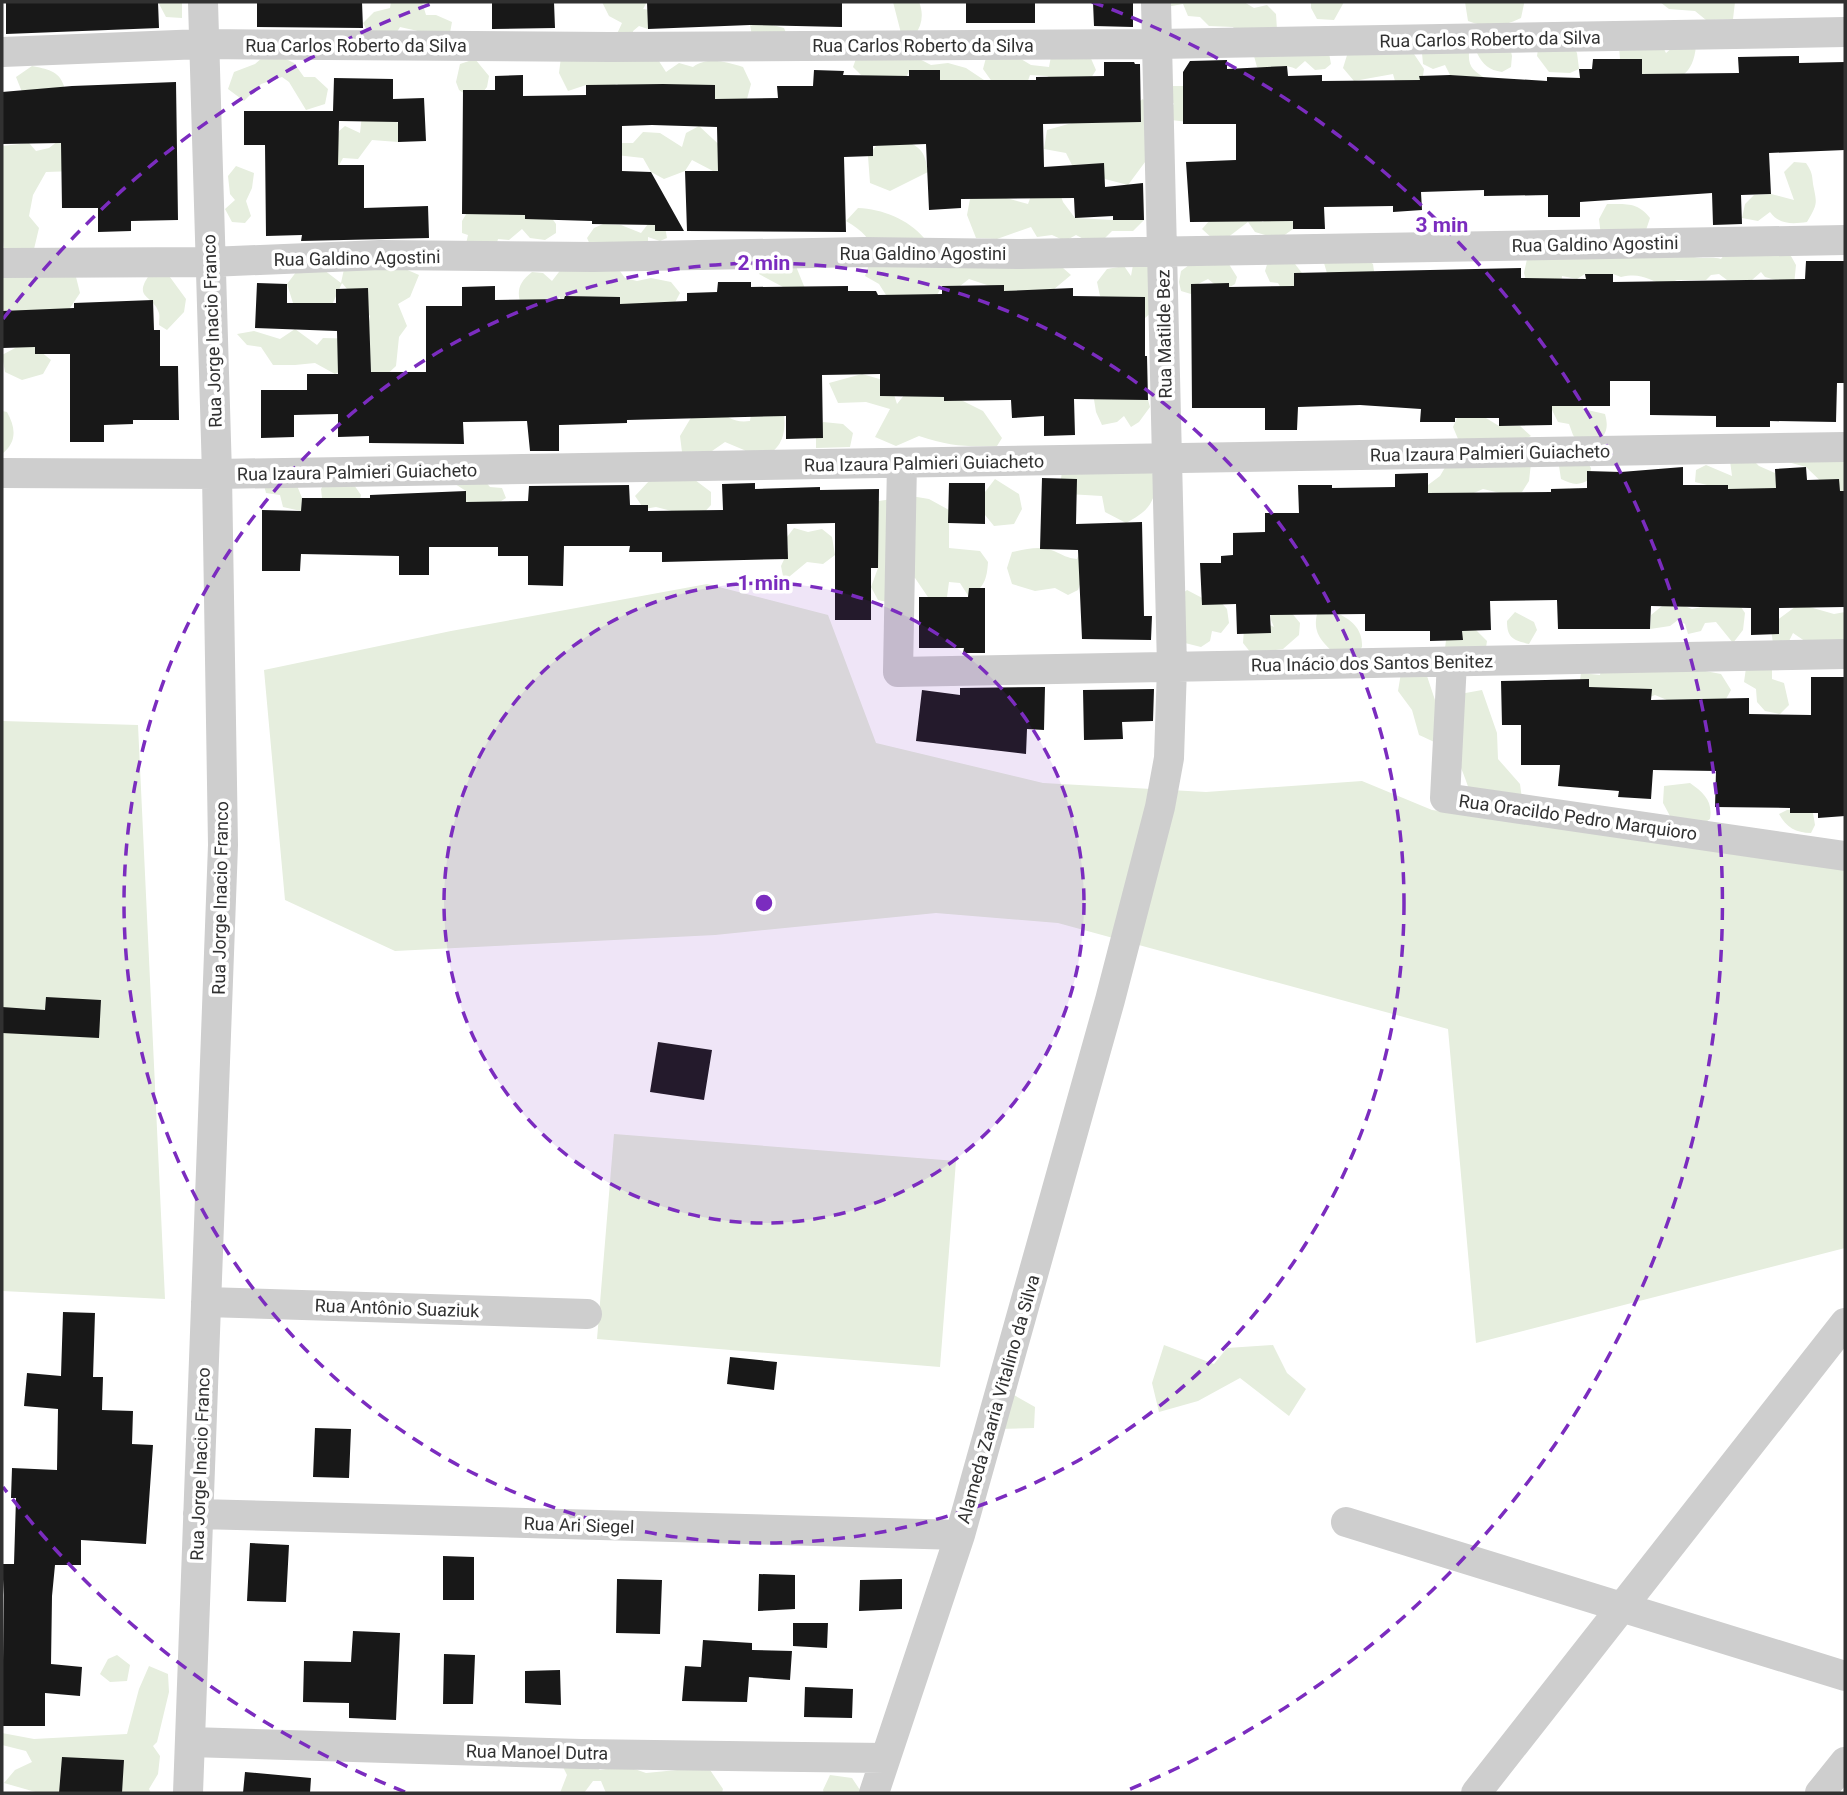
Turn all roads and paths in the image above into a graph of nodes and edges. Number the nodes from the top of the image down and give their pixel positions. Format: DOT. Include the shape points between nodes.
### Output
graph roads {
  1 [pos="202,2"];
  2 [pos="1156,2"];
  3 [pos="1845,33"];
  4 [pos="202,44"];
  5 [pos="1157,44"];
  6 [pos="2,52"];
  7 [pos="1845,240"];
  8 [pos="1162,251"];
  9 [pos="210,262"];
  10 [pos="2,263"];
  11 [pos="1845,447"];
  12 [pos="1167,459"];
  13 [pos="902,463"];
  14 [pos="2,473"];
  15 [pos="216,474"];
  16 [pos="1845,654"];
  17 [pos="1452,662"];
  18 [pos="1172,667"];
  19 [pos="1845,856"];
  20 [pos="206,1302"];
  21 [pos="587,1314"];
  22 [pos="1845,1323"];
  23 [pos="198,1514"];
  24 [pos="1346,1522"];
  25 [pos="960,1535"];
  26 [pos="1621,1607"];
  27 [pos="1845,1676"];
  28 [pos="190,1742"];
  29 [pos="885,1758"];
  30 [pos="1845,1762"];
  31 [pos="188,1793"];
  32 [pos="874,1793"];
  33 [pos="1476,1793"];
  34 [pos="1820,1793"];
  1 -- 4 [label="street, Rua Jorge Inacio Franco"];
  2 -- 5 [label="street, Rua Matilde Bez"];
  3 -- 5 [label="street, Rua Carlos Roberto da Silva"];
  4 -- 5 [label="street, Rua Carlos Roberto da Silva"];
  4 -- 6 [label="street, Rua Carlos Roberto da Silva"];
  4 -- 9 [label="street, Rua Jorge Inacio Franco"];
  5 -- 8 [label="street, Rua Matilde Bez"];
  7 -- 8 [label="street, Rua Galdino Agostini"];
  8 -- 9 [label="street, Rua Galdino Agostini" via="380,255"];
  8 -- 12 [label="street, Rua Matilde Bez"];
  9 -- 10 [label="street, Rua Galdino Agostini"];
  9 -- 15 [label="street, Rua Jorge Inacio Franco"];
  11 -- 12 [label="street, Rua Izaura Palmieri Guiacheto"];
  12 -- 13 [label="street, Rua Izaura Palmieri Guiacheto"];
  12 -- 18 [label="street, Rua Matilde Bez"];
  13 -- 15 [label="street, Rua Izaura Palmieri Guiacheto"];
  13 -- 18 [label="street, Rua Inácio dos Santos Benitez" via="898,672"];
  14 -- 15 [label="street, Rua Izaura Palmieri Guiacheto"];
  15 -- 20 [label="street, Rua Jorge Inacio Franco" via="223,845"];
  16 -- 17 [label="street, Rua Inácio dos Santos Benitez"];
  17 -- 18 [label="street, Rua Inácio dos Santos Benitez"];
  17 -- 19 [label="street, Rua Oracildo Pedro Marquioro" via="1445,797"];
  18 -- 25 [label="street, Alameda Zaaria Vitalino da Silva" via="1169,758 1160,807"];
  20 -- 21 [label="street, Rua Antônio Suaziuk"];
  20 -- 23 [label="street, Rua Jorge Inacio Franco"];
  22 -- 26 [label="street"];
  23 -- 25 [label="street, Rua Ari Siegel"];
  23 -- 28 [label="street, Rua Jorge Inacio Franco"];
  24 -- 26 [label="street"];
  25 -- 29 [label="street, Alameda Zaaria Vitalino da Silva"];
  26 -- 27 [label="street"];
  26 -- 33 [label="street"];
  28 -- 29 [label="street, Rua Manoel Dutra"];
  28 -- 31 [label="street, Rua Jorge Inacio Franco"];
  29 -- 32 [label="street, Alameda Zaaria Vitalino da Silva"];
  30 -- 34 [label="street"];
}
